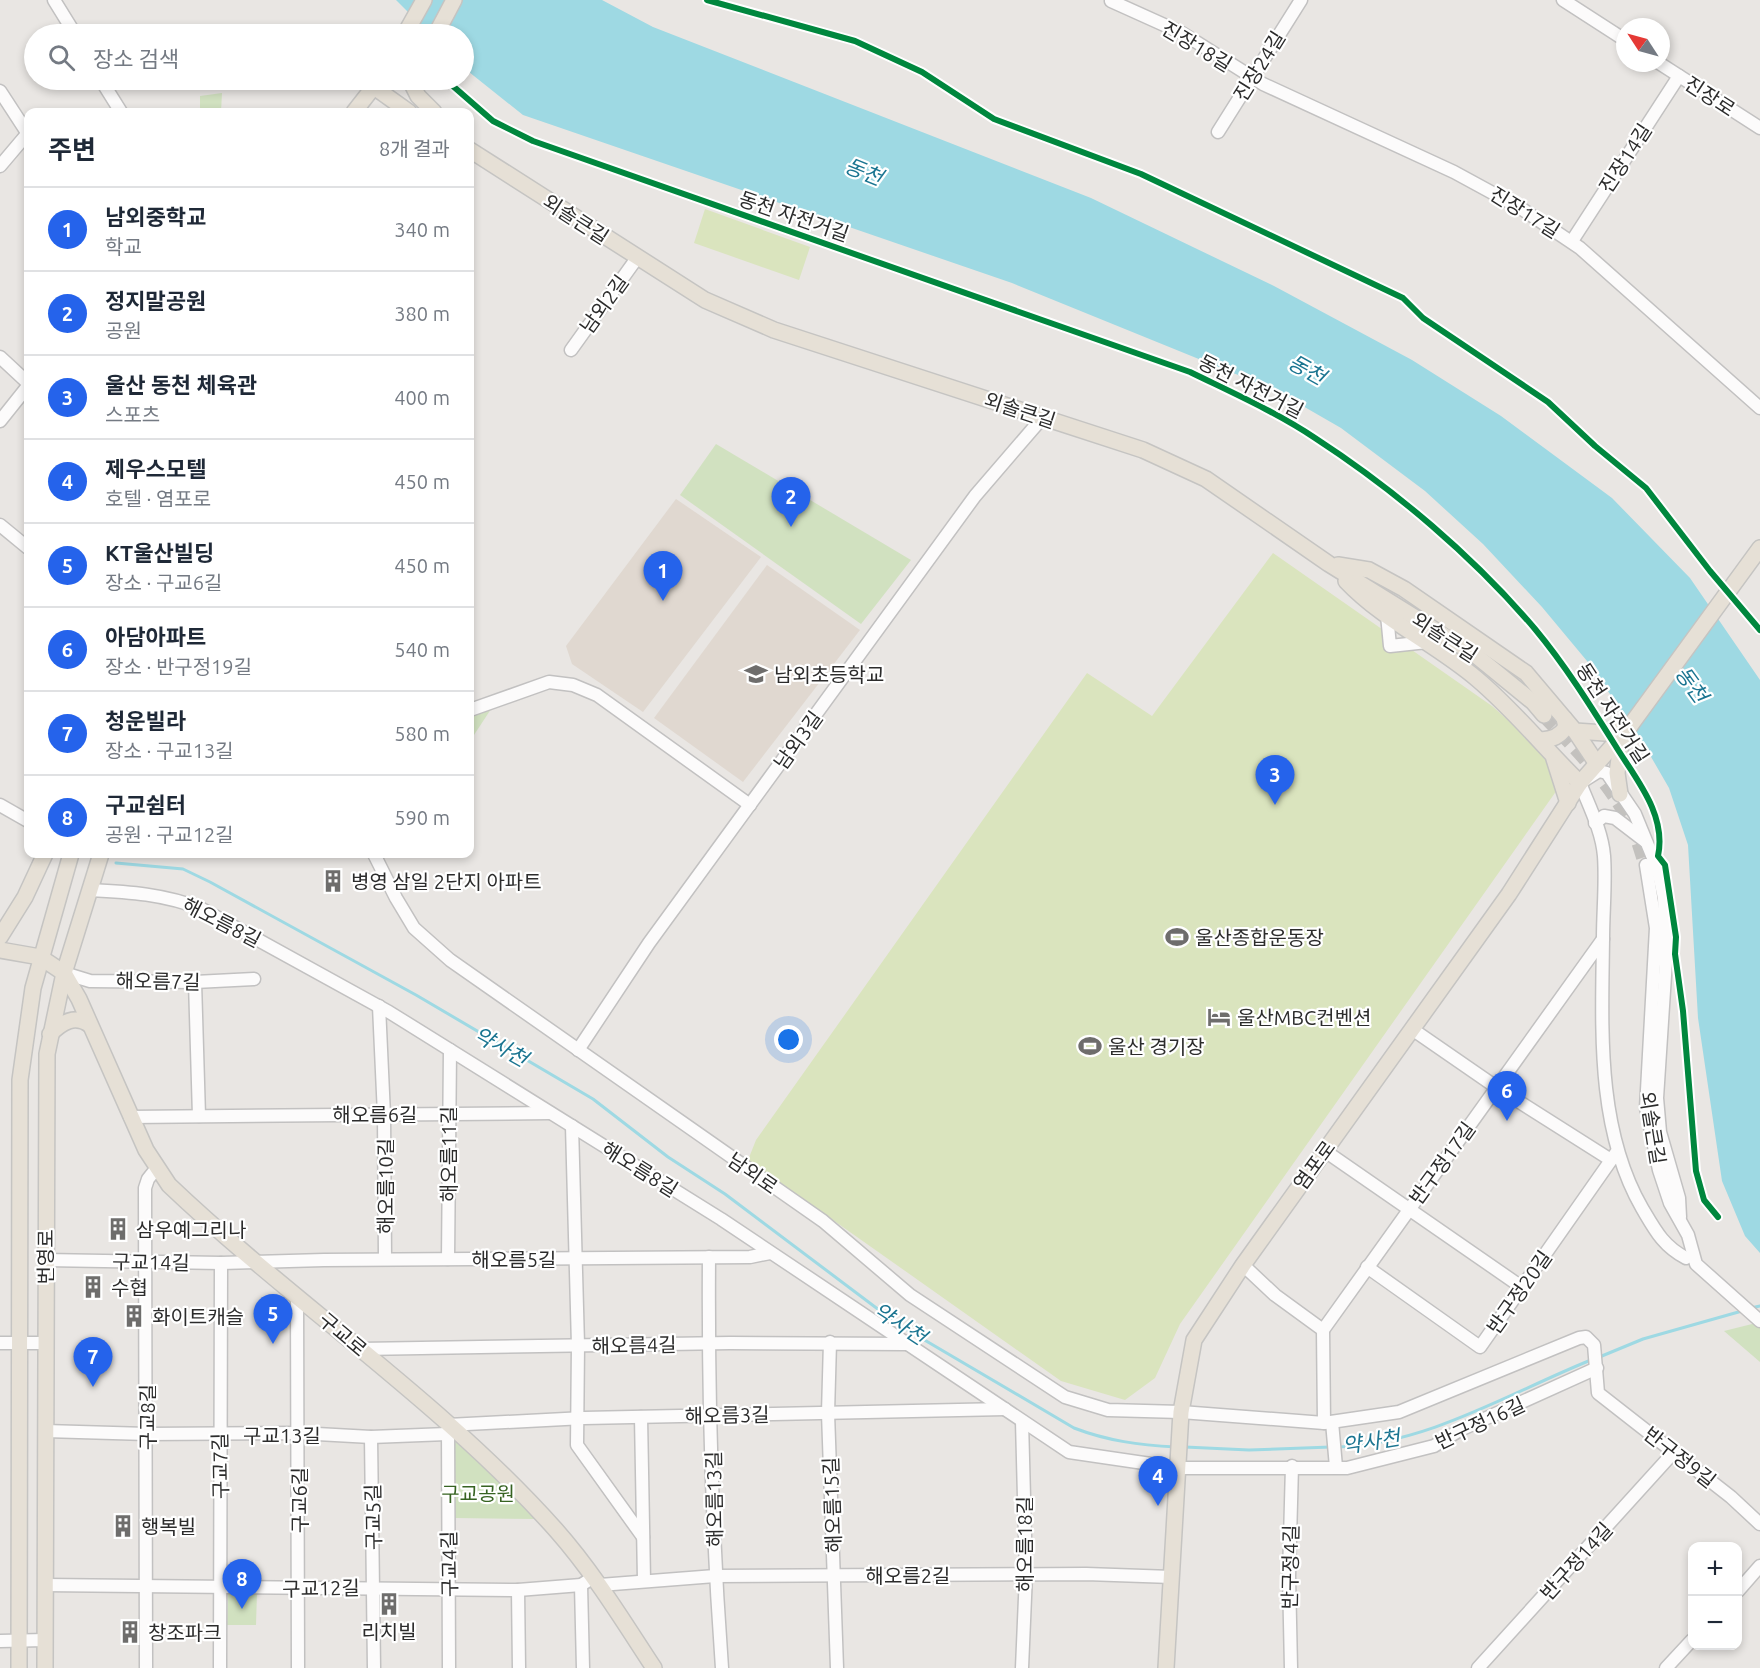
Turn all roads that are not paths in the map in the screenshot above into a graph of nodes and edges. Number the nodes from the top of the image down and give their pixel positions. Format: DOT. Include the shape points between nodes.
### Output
graph roads {
  1 [pos="54,0"];
  2 [pos="424,0"];
  3 [pos="454,0"];
  4 [pos="1300,0"];
  5 [pos="1563,0"];
  6 [pos="1111,1"];
  7 [pos="69,24"];
  8 [pos="411,24"];
  9 [pos="441,24"];
  10 [pos="1616,34"];
  11 [pos="1670,70"];
  12 [pos="1679,76"];
  13 [pos="1250,77"];
  14 [pos="107,90"];
  15 [pos="371,90"];
  16 [pos="381,90"];
  17 [pos="404,90"];
  18 [pos="416,90"];
  19 [pos="0,91"];
  20 [pos="118,108"];
  21 [pos="357,108"];
  22 [pos="391,108"];
  23 [pos="430,108"];
  24 [pos="24,128"];
  25 [pos="1760,128"];
  26 [pos="1218,132"];
  27 [pos="24,139"];
  28 [pos="474,153"];
  29 [pos="0,166"];
  30 [pos="1572,241"];
  31 [pos="637,258"];
  32 [pos="571,350"];
  33 [pos="0,357"];
  34 [pos="24,380"];
  35 [pos="24,389"];
  36 [pos="1760,408"];
  37 [pos="1042,417"];
  38 [pos="0,421"];
  39 [pos="0,525"];
  40 [pos="24,545"];
  41 [pos="1760,548"];
  42 [pos="1329,564"];
  43 [pos="1387,615"];
  44 [pos="1427,642"];
  45 [pos="474,709"];
  46 [pos="1544,716"];
  47 [pos="1564,718"];
  48 [pos="1627,729"];
  49 [pos="1575,731"];
  50 [pos="1541,740"];
  51 [pos="1551,754"];
  52 [pos="1597,764"];
  53 [pos="1580,783"];
  54 [pos="1620,794"];
  55 [pos="1568,804"];
  56 [pos="0,805"];
  57 [pos="750,806"];
  58 [pos="24,819"];
  59 [pos="1595,823"];
  60 [pos="1648,844"];
  61 [pos="43,858"];
  62 [pos="70,858"];
  63 [pos="100,858"];
  64 [pos="376,858"];
  65 [pos="1646,865"];
  66 [pos="89,890"];
  67 [pos="0,937"];
  68 [pos="1603,939"];
  69 [pos="0,950"];
  70 [pos="40,957"];
  71 [pos="64,973"];
  72 [pos="254,979"];
  73 [pos="195,982"];
  74 [pos="380,1006"];
  75 [pos="90,1025"];
  76 [pos="1412,1029"];
  77 [pos="50,1034"];
  78 [pos="450,1050"];
  79 [pos="578,1050"];
  80 [pos="1496,1087"];
  81 [pos="551,1113"];
  82 [pos="448,1114"];
  83 [pos="384,1115"];
  84 [pos="199,1116"];
  85 [pos="130,1117"];
  86 [pos="572,1126"];
  87 [pos="1324,1151"];
  88 [pos="1614,1156"];
  89 [pos="156,1169"];
  90 [pos="1410,1208"];
  91 [pos="1680,1217"];
  92 [pos="771,1253"];
  93 [pos="709,1257"];
  94 [pos="575,1258"];
  95 [pos="1686,1258"];
  96 [pos="385,1259"];
  97 [pos="448,1259"];
  98 [pos="45,1260"];
  99 [pos="147,1262"];
  100 [pos="222,1263"];
  101 [pos="258,1263"];
  102 [pos="1243,1265"];
  103 [pos="1368,1267"];
  104 [pos="1523,1288"];
  105 [pos="297,1296"];
  106 [pos="1760,1321"];
  107 [pos="1323,1330"];
  108 [pos="830,1342"];
  109 [pos="0,1343"];
  110 [pos="18,1343"];
  111 [pos="45,1343"];
  112 [pos="708,1343"];
  113 [pos="907,1344"];
  114 [pos="578,1345"];
  115 [pos="361,1349"];
  116 [pos="1597,1368"];
  117 [pos="1005,1409"];
  118 [pos="1181,1412"];
  119 [pos="828,1413"];
  120 [pos="712,1415"];
  121 [pos="641,1417"];
  122 [pos="578,1419"];
  123 [pos="1022,1421"];
  124 [pos="1328,1422"];
  125 [pos="448,1429"];
  126 [pos="45,1431"];
  127 [pos="299,1433"];
  128 [pos="147,1434"];
  129 [pos="220,1434"];
  130 [pos="371,1437"];
  131 [pos="1672,1453"];
  132 [pos="1292,1466"];
  133 [pos="1336,1467"];
  134 [pos="1178,1468"];
  135 [pos="1760,1524"];
  136 [pos="643,1537"];
  137 [pos="1760,1566"];
  138 [pos="1026,1574"];
  139 [pos="834,1575"];
  140 [pos="715,1576"];
  141 [pos="1172,1576"];
  142 [pos="644,1580"];
  143 [pos="592,1582"];
  144 [pos="45,1585"];
  145 [pos="1742,1586"];
  146 [pos="146,1587"];
  147 [pos="375,1587"];
  148 [pos="222,1588"];
  149 [pos="299,1589"];
  150 [pos="449,1590"];
  151 [pos="518,1590"];
  152 [pos="45,1640"];
  153 [pos="0,1641"];
  154 [pos="19,1641"];
  155 [pos="1688,1644"];
  156 [pos="19,1668"];
  157 [pos="45,1668"];
  158 [pos="146,1668"];
  159 [pos="220,1668"];
  160 [pos="298,1668"];
  161 [pos="374,1668"];
  162 [pos="449,1668"];
  163 [pos="519,1668"];
  164 [pos="583,1668"];
  165 [pos="654,1668"];
  166 [pos="722,1668"];
  167 [pos="837,1668"];
  168 [pos="1022,1668"];
  169 [pos="1166,1668"];
  170 [pos="1291,1668"];
  171 [pos="1478,1668"];
  172 [pos="1666,1668"];
  1 -- 7 [label="street"];
  2 -- 8 [label="main road"];
  3 -- 9 [label="main road"];
  4 -- 13 [label="street, 진장24길"];
  5 -- 10 [label="street"];
  6 -- 13 [label="street, 진장18길" via="1182,33"];
  11 -- 12 [label="street, 진장로"];
  12 -- 25 [label="street, 진장로"];
  12 -- 30 [label="street, 진장14길"];
  13 -- 26 [label="street, 진장24길"];
  13 -- 30 [label="street, 진장17길" via="1486,188"];
  14 -- 20 [label="street"];
  15 -- 21 [label="main road"];
  16 -- 22 [label="main road"];
  17 -- 22 [label="main road"];
  18 -- 23 [label="main road"];
  19 -- 24 [label="street"];
  27 -- 29 [label="street"];
  28 -- 31 [label="main road, 외솔큰길"];
  30 -- 36 [label="street, 진장17길"];
  31 -- 32 [label="street, 남외2길"];
  31 -- 37 [label="main road, 외솔큰길" via="705,300 774,330"];
  33 -- 34 [label="street"];
  35 -- 38 [label="street"];
  37 -- 42 [label="main road, 외솔큰길" via="1143,450 1206,480"];
  37 -- 57 [label="street, 남외3길" via="975,496"];
  39 -- 40 [label="street"];
  41 -- 48 [label="main road, 염포로"];
  42 -- 43 [label="main road" via="1356,592"];
  42 -- 46 [label="main road, 외솔큰길" via="1474,654 1533,702"];
  42 -- 47 [label="main road" via="1369,570 1404,589 1526,673"];
  43 -- 44 [label="main road"];
  43 -- 44 [label="street" via="1390,646"];
  44 -- 50 [label="main road" via="1477,679"];
  45 -- 57 [label="street" via="549,682 573,685 597,695"];
  47 -- 49 [label="main road"];
  47 -- 50 [label="main road" via="1566,727 1561,734"];
  48 -- 49 [label="main road" via="1605,734"];
  48 -- 52 [label="main road, 염포로"];
  48 -- 54 [label="main road" via="1617,773"];
  49 -- 52 [label="main road"];
  50 -- 51 [label="main road"];
  51 -- 53 [label="main road"];
  51 -- 55 [label="main road"];
  52 -- 53 [label="main road, 염포로"];
  53 -- 54 [label="street" via="1603,771"];
  53 -- 55 [label="main road, 염포로"];
  53 -- 59 [label="street"];
  54 -- 60 [label="street" via="1635,814"];
  55 -- 76 [label="main road, 염포로"];
  56 -- 58 [label="street"];
  57 -- 79 [label="street, 남외3길" via="649,943"];
  59 -- 60 [label="street" via="1604,816 1615,818"];
  59 -- 68 [label="street" via="1604,855"];
  60 -- 91 [label="street" via="1664,898 1667,928 1657,1098 1660,1132 1679,1198"];
  61 -- 67 [label="main road"];
  62 -- 70 [label="main road, 번영로"];
  63 -- 66 [label="main road, 번영로"];
  64 -- 79 [label="street, 남외로" via="414,928 450,960"];
  65 -- 91 [label="street, 외솔큰길" via="1656,928 1646,1107 1664,1187"];
  66 -- 71 [label="main road, 번영로"];
  66 -- 74 [label="street, 해오름8길" via="148,892 183,902"];
  68 -- 80 [label="street, 반구정17길"];
  68 -- 88 [label="street" via="1604,1051"];
  69 -- 70 [label="main road"];
  70 -- 71 [label="main road, 구교로"];
  70 -- 110 [label="main road, 번영로" via="20,1080"];
  71 -- 73 [label="street, 해오름7길" via="90,981"];
  71 -- 75 [label="main road, 구교로"];
  71 -- 77 [label="main road, 번영로"];
  72 -- 73 [label="street, 해오름7길"];
  73 -- 84 [label="street"];
  74 -- 78 [label="street, 해오름8길"];
  74 -- 83 [label="street, 해오름10길"];
  75 -- 77 [label="main road" via="71,1019"];
  75 -- 85 [label="main road, 구교로"];
  76 -- 80 [label="street"];
  76 -- 87 [label="main road, 염포로"];
  77 -- 98 [label="main road, 번영로"];
  78 -- 81 [label="street, 해오름8길"];
  78 -- 82 [label="street, 해오름11길"];
  79 -- 118 [label="street, 남외로" via="823,1221 910,1295 1065,1397 1108,1410"];
  80 -- 88 [label="street"];
  80 -- 90 [label="street, 반구정17길"];
  81 -- 82 [label="street, 해오름6길"];
  81 -- 86 [label="street, 해오름8길"];
  82 -- 83 [label="street, 해오름6길"];
  82 -- 97 [label="street, 해오름11길"];
  83 -- 84 [label="street, 해오름6길"];
  83 -- 96 [label="street, 해오름10길"];
  84 -- 85 [label="street, 해오름6길"];
  85 -- 89 [label="main road, 구교로"];
  86 -- 92 [label="street, 해오름8길"];
  86 -- 94 [label="street"];
  87 -- 90 [label="street"];
  87 -- 102 [label="main road, 염포로"];
  88 -- 95 [label="street" via="1658,1235 1667,1247"];
  88 -- 104 [label="street, 반구정20길"];
  89 -- 99 [label="street, 구교8길" via="145,1188"];
  89 -- 101 [label="main road, 구교로" via="193,1208"];
  90 -- 103 [label="street, 반구정17길"];
  90 -- 104 [label="street"];
  91 -- 106 [label="street, 외솔큰길" via="1700,1270"];
  92 -- 93 [label="street, 해오름5길"];
  92 -- 113 [label="street, 해오름8길"];
  93 -- 94 [label="street, 해오름5길"];
  93 -- 112 [label="street, 해오름13길"];
  94 -- 97 [label="street, 해오름5길"];
  94 -- 114 [label="street"];
  96 -- 97 [label="street, 해오름5길"];
  96 -- 101 [label="street, 해오름5길"];
  98 -- 99 [label="street, 구교14길"];
  98 -- 111 [label="main road, 번영로"];
  99 -- 100 [label="street, 구교14길"];
  99 -- 128 [label="street, 구교8길"];
  100 -- 101 [label="street, 구교14길"];
  100 -- 129 [label="street, 구교7길"];
  101 -- 105 [label="main road, 구교로"];
  102 -- 107 [label="street" via="1275,1295"];
  102 -- 118 [label="main road, 염포로" via="1194,1340"];
  103 -- 104 [label="street, 반구정20길" via="1480,1347"];
  103 -- 107 [label="street, 반구정17길"];
  105 -- 115 [label="main road, 구교로"];
  105 -- 127 [label="street, 구교6길"];
  107 -- 124 [label="street"];
  108 -- 112 [label="street, 해오름4길"];
  108 -- 113 [label="street, 해오름4길"];
  108 -- 119 [label="street, 해오름15길"];
  109 -- 110 [label="street"];
  110 -- 111 [label="street"];
  110 -- 154 [label="main road, 번영로"];
  111 -- 126 [label="main road, 번영로"];
  112 -- 114 [label="street, 해오름4길"];
  112 -- 120 [label="street, 해오름13길"];
  113 -- 117 [label="street, 해오름8길"];
  114 -- 115 [label="street, 해오름4길"];
  114 -- 122 [label="street"];
  115 -- 125 [label="main road, 구교로"];
  116 -- 124 [label="street, 반구정16길" via="1594,1345 1589,1338 1579,1338 1399,1412"];
  116 -- 131 [label="street, 반구정9길" via="1599,1393"];
  116 -- 133 [label="street, 반구정16길" via="1460,1430 1434,1446 1378,1462"];
  117 -- 119 [label="street, 해오름3길"];
  117 -- 123 [label="street, 해오름8길"];
  118 -- 124 [label="street, 반구정16길"];
  118 -- 134 [label="main road, 염포로"];
  119 -- 120 [label="street, 해오름3길"];
  119 -- 139 [label="street, 해오름15길"];
  120 -- 121 [label="street, 해오름3길"];
  120 -- 140 [label="street, 해오름13길"];
  121 -- 122 [label="street, 해오름3길"];
  121 -- 136 [label="street"];
  122 -- 125 [label="street, 해오름3길"];
  122 -- 136 [label="street" via="577,1445"];
  123 -- 134 [label="street, 해오름8길" via="1069,1452"];
  123 -- 138 [label="street, 해오름18길"];
  124 -- 133 [label="street"];
  125 -- 130 [label="street, 구교13길"];
  125 -- 143 [label="main road, 구교로" via="526,1498"];
  125 -- 150 [label="street, 구교4길"];
  126 -- 128 [label="street, 구교13길"];
  126 -- 144 [label="main road, 번영로"];
  127 -- 129 [label="street, 구교13길"];
  127 -- 130 [label="street, 구교13길"];
  127 -- 149 [label="street, 구교6길"];
  128 -- 129 [label="street, 구교13길"];
  128 -- 146 [label="street, 구교8길"];
  129 -- 148 [label="street, 구교7길"];
  130 -- 147 [label="street, 구교5길"];
  131 -- 135 [label="street, 반구정9길"];
  131 -- 171 [label="street, 반구정14길"];
  132 -- 133 [label="street, 반구정16길"];
  132 -- 134 [label="street, 반구정16길"];
  132 -- 170 [label="street, 반구정4길"];
  134 -- 141 [label="main road, 염포로"];
  136 -- 142 [label="street"];
  137 -- 145 [label="street"];
  138 -- 139 [label="street, 해오름2길"];
  138 -- 141 [label="street, 해오름2길"];
  138 -- 168 [label="street, 해오름18길"];
  139 -- 140 [label="street, 해오름2길"];
  139 -- 167 [label="street, 해오름15길"];
  140 -- 142 [label="street, 해오름2길"];
  140 -- 166 [label="street, 해오름13길"];
  141 -- 169 [label="main road, 염포로"];
  142 -- 143 [label="street, 해오름2길"];
  143 -- 151 [label="street, 구교12길"];
  143 -- 164 [label="street"];
  143 -- 165 [label="main road, 구교로"];
  144 -- 146 [label="street, 구교12길"];
  144 -- 152 [label="main road, 번영로"];
  146 -- 148 [label="street, 구교12길"];
  146 -- 158 [label="street, 구교8길"];
  147 -- 149 [label="street, 구교12길"];
  147 -- 150 [label="street, 구교12길"];
  147 -- 161 [label="street, 구교5길"];
  148 -- 149 [label="street, 구교12길"];
  148 -- 159 [label="street, 구교7길"];
  149 -- 160 [label="street, 구교6길"];
  150 -- 151 [label="street, 구교12길"];
  150 -- 162 [label="street, 구교4길"];
  151 -- 163 [label="street"];
  152 -- 154 [label="street"];
  152 -- 157 [label="main road, 번영로"];
  153 -- 154 [label="street"];
  154 -- 156 [label="main road, 번영로"];
  155 -- 172 [label="street"];
}
